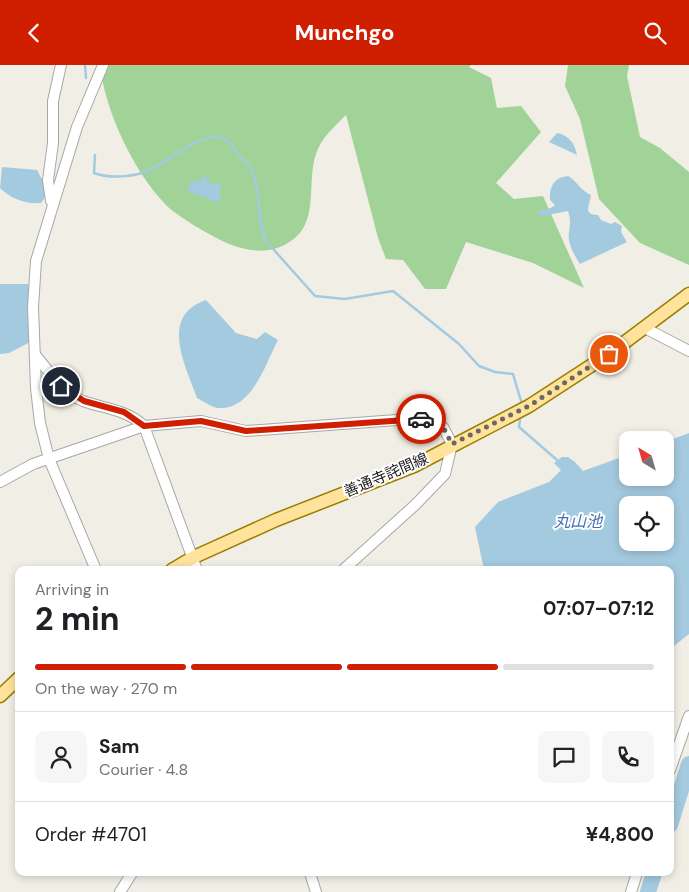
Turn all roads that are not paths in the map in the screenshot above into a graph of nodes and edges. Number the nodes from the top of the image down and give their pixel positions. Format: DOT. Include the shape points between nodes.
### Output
graph roads {
  1 [pos="62,65"];
  2 [pos="103,65"];
  3 [pos="52,205"];
  4 [pos="689,294"];
  5 [pos="644,328"];
  6 [pos="689,351"];
  7 [pos="36,356"];
  8 [pos="144,426"];
  9 [pos="452,444"];
  10 [pos="49,459"];
  11 [pos="0,482"];
  12 [pos="194,557"];
  13 [pos="94,566"];
  14 [pos="179,566"];
  15 [pos="196,566"];
  16 [pos="347,566"];
  17 [pos="15,682"];
  18 [pos="0,696"];
  19 [pos="689,716"];
  20 [pos="674,759"];
  21 [pos="130,876"];
  22 [pos="311,876"];
  23 [pos="636,876"];
  24 [pos="120,892"];
  25 [pos="316,892"];
  26 [pos="631,892"];
  1 -- 3 [label="street" via="53,101 54,143 48,180"];
  2 -- 3 [label="street" via="77,127"];
  3 -- 7 [label="street" via="33,281"];
  4 -- 5 [label="main road, 善通寺詫間線"];
  5 -- 6 [label="street"];
  5 -- 9 [label="main road, 善通寺詫間線" via="529,406"];
  7 -- 8 [label="street" via="72,395 124,412"];
  7 -- 10 [label="street" via="40,423"];
  8 -- 9 [label="street" via="201,421 246,431 424,418 443,427"];
  8 -- 10 [label="street"];
  8 -- 12 [label="street"];
  9 -- 12 [label="main road, 善通寺詫間線" via="414,466 276,520"];
  9 -- 16 [label="street" via="445,474"];
  10 -- 11 [label="street"];
  10 -- 13 [label="street"];
  12 -- 14 [label="main road, 善通寺詫間線"];
  12 -- 15 [label="street"];
  17 -- 18 [label="main road"];
  19 -- 20 [label="street"];
  21 -- 24 [label="street"];
  22 -- 25 [label="street"];
  23 -- 26 [label="street"];
}
